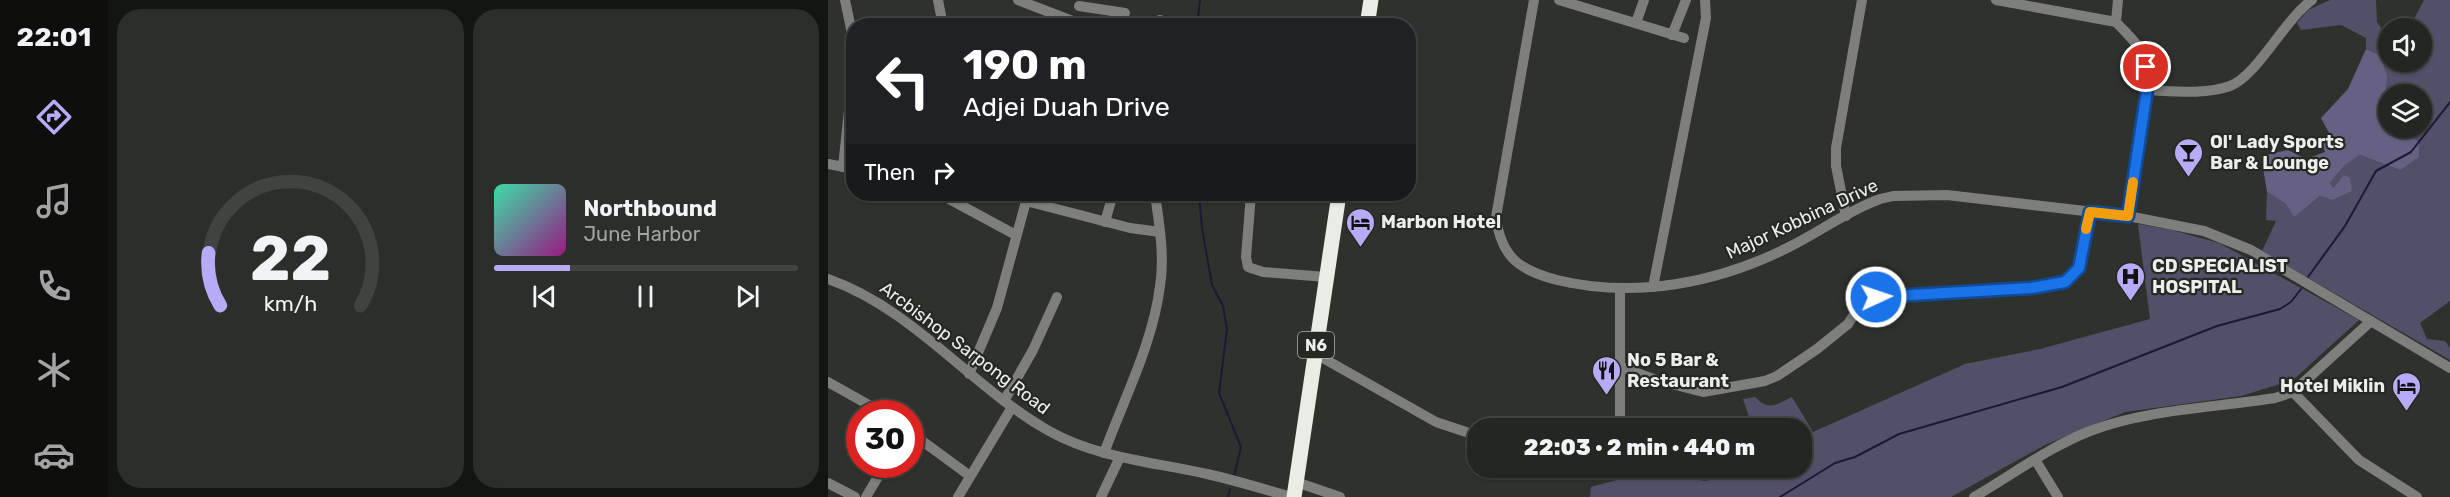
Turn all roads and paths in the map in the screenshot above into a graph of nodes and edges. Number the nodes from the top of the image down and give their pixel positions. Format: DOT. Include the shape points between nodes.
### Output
graph roads {
  1 [pos="845,0"];
  2 [pos="938,0"];
  3 [pos="1018,0"];
  4 [pos="1371,0"];
  5 [pos="1534,0"];
  6 [pos="1559,0"];
  7 [pos="1644,0"];
  8 [pos="1686,0"];
  9 [pos="1705,0"];
  10 [pos="1862,0"];
  11 [pos="1996,0"];
  12 [pos="2118,0"];
  13 [pos="2312,0"];
  14 [pos="1080,3"];
  15 [pos="1125,13"];
  16 [pos="849,18"];
  17 [pos="941,18"];
  18 [pos="1060,18"];
  19 [pos="1076,18"];
  20 [pos="1368,18"];
  21 [pos="2116,22"];
  22 [pos="1636,23"];
  23 [pos="1672,34"];
  24 [pos="1684,38"];
  25 [pos="2147,90"];
  26 [pos="828,164"];
  27 [pos="846,168"];
  28 [pos="953,201"];
  29 [pos="1026,201"];
  30 [pos="1039,201"];
  31 [pos="1111,201"];
  32 [pos="1156,201"];
  33 [pos="1250,201"];
  34 [pos="1338,201"];
  35 [pos="2090,212"];
  36 [pos="1846,216"];
  37 [pos="2128,216"];
  38 [pos="1105,222"];
  39 [pos="1160,232"];
  40 [pos="1016,235"];
  41 [pos="1326,277"];
  42 [pos="828,279"];
  43 [pos="1653,287"];
  44 [pos="1620,289"];
  45 [pos="1057,297"];
  46 [pos="2370,322"];
  47 [pos="1314,352"];
  48 [pos="1621,367"];
  49 [pos="2450,368"];
  50 [pos="969,374"];
  51 [pos="828,382"];
  52 [pos="2293,392"];
  53 [pos="860,400"];
  54 [pos="1008,404"];
  55 [pos="1620,418"];
  56 [pos="1467,432"];
  57 [pos="924,442"];
  58 [pos="1104,453"];
  59 [pos="1119,457"];
  60 [pos="2036,461"];
  61 [pos="970,476"];
  62 [pos="877,478"];
  63 [pos="828,483"];
  64 [pos="1294,492"];
  65 [pos="855,497"];
  66 [pos="866,497"];
  67 [pos="958,497"];
  68 [pos="1101,497"];
  69 [pos="1340,497"];
  70 [pos="1974,497"];
  71 [pos="2058,497"];
  72 [pos="2417,497"];
  1 -- 16 [label="street"];
  2 -- 17 [label="street"];
  3 -- 18 [label="street"];
  4 -- 20 [label="highway"];
  5 -- 44 [label="street, Major Kobbina Drive" via="1496,207 1500,242 1516,264 1537,274 1574,284"];
  6 -- 22 [label="street"];
  7 -- 22 [label="street"];
  8 -- 23 [label="street"];
  9 -- 43 [label="street" via="1706,18"];
  10 -- 36 [label="street" via="1836,148"];
  11 -- 21 [label="street"];
  12 -- 21 [label="street"];
  13 -- 25 [label="street" via="2237,83 2201,90"];
  14 -- 15 [label="street"];
  14 -- 19 [label="street"];
  21 -- 25 [label="street" via="2144,57"];
  22 -- 23 [label="street"];
  23 -- 24 [label="street"];
  25 -- 37 [label="street"];
  26 -- 27 [label="street"];
  28 -- 40 [label="street"];
  29 -- 40 [label="street"];
  30 -- 38 [label="street"];
  31 -- 38 [label="street"];
  32 -- 39 [label="street"];
  33 -- 41 [label="street" via="1248,267 1263,272"];
  34 -- 41 [label="highway, N6"];
  35 -- 36 [label="street, Major Kobbina Drive" via="1925,194 1880,199"];
  35 -- 37 [label="street, Major Kobbina Drive"];
  35 -- 48 [label="street" via="2079,268 2065,282 2031,288 1876,297 1861,304 1848,324 1777,376 1719,390 1692,390"];
  36 -- 43 [label="street, Major Kobbina Drive" via="1789,247 1732,270"];
  37 -- 46 [label="street, Major Kobbina Drive" via="2229,240"];
  38 -- 39 [label="street"];
  39 -- 58 [label="street" via="1160,287 1152,324"];
  40 -- 50 [label="street" via="997,308"];
  41 -- 47 [label="highway, N6"];
  42 -- 50 [label="street, Arcbishop Sarpong Road" via="865,294"];
  43 -- 44 [label="street, Major Kobbina Drive"];
  44 -- 48 [label="street"];
  45 -- 54 [label="street"];
  46 -- 49 [label="street, Major Kobbina Drive"];
  46 -- 52 [label="street"];
  47 -- 56 [label="street" via="1436,422"];
  47 -- 64 [label="highway, N6"];
  48 -- 55 [label="street"];
  50 -- 54 [label="street, Arcbishop Sarpong Road"];
  51 -- 53 [label="street"];
  52 -- 60 [label="street" via="2128,419 2072,439"];
  52 -- 72 [label="street" via="2359,460"];
  54 -- 58 [label="street, Arcbishop Sarpong Road" via="1049,431"];
  54 -- 61 [label="street"];
  57 -- 61 [label="street"];
  58 -- 59 [label="street, Arcbishop Sarpong Road"];
  59 -- 64 [label="street, Arcbishop Sarpong Road"];
  59 -- 68 [label="street"];
  60 -- 70 [label="street"];
  60 -- 71 [label="street"];
  61 -- 67 [label="street"];
  62 -- 66 [label="street"];
  63 -- 65 [label="street"];
  64 -- 69 [label="street, Arcbishop Sarpong Road"];
}
